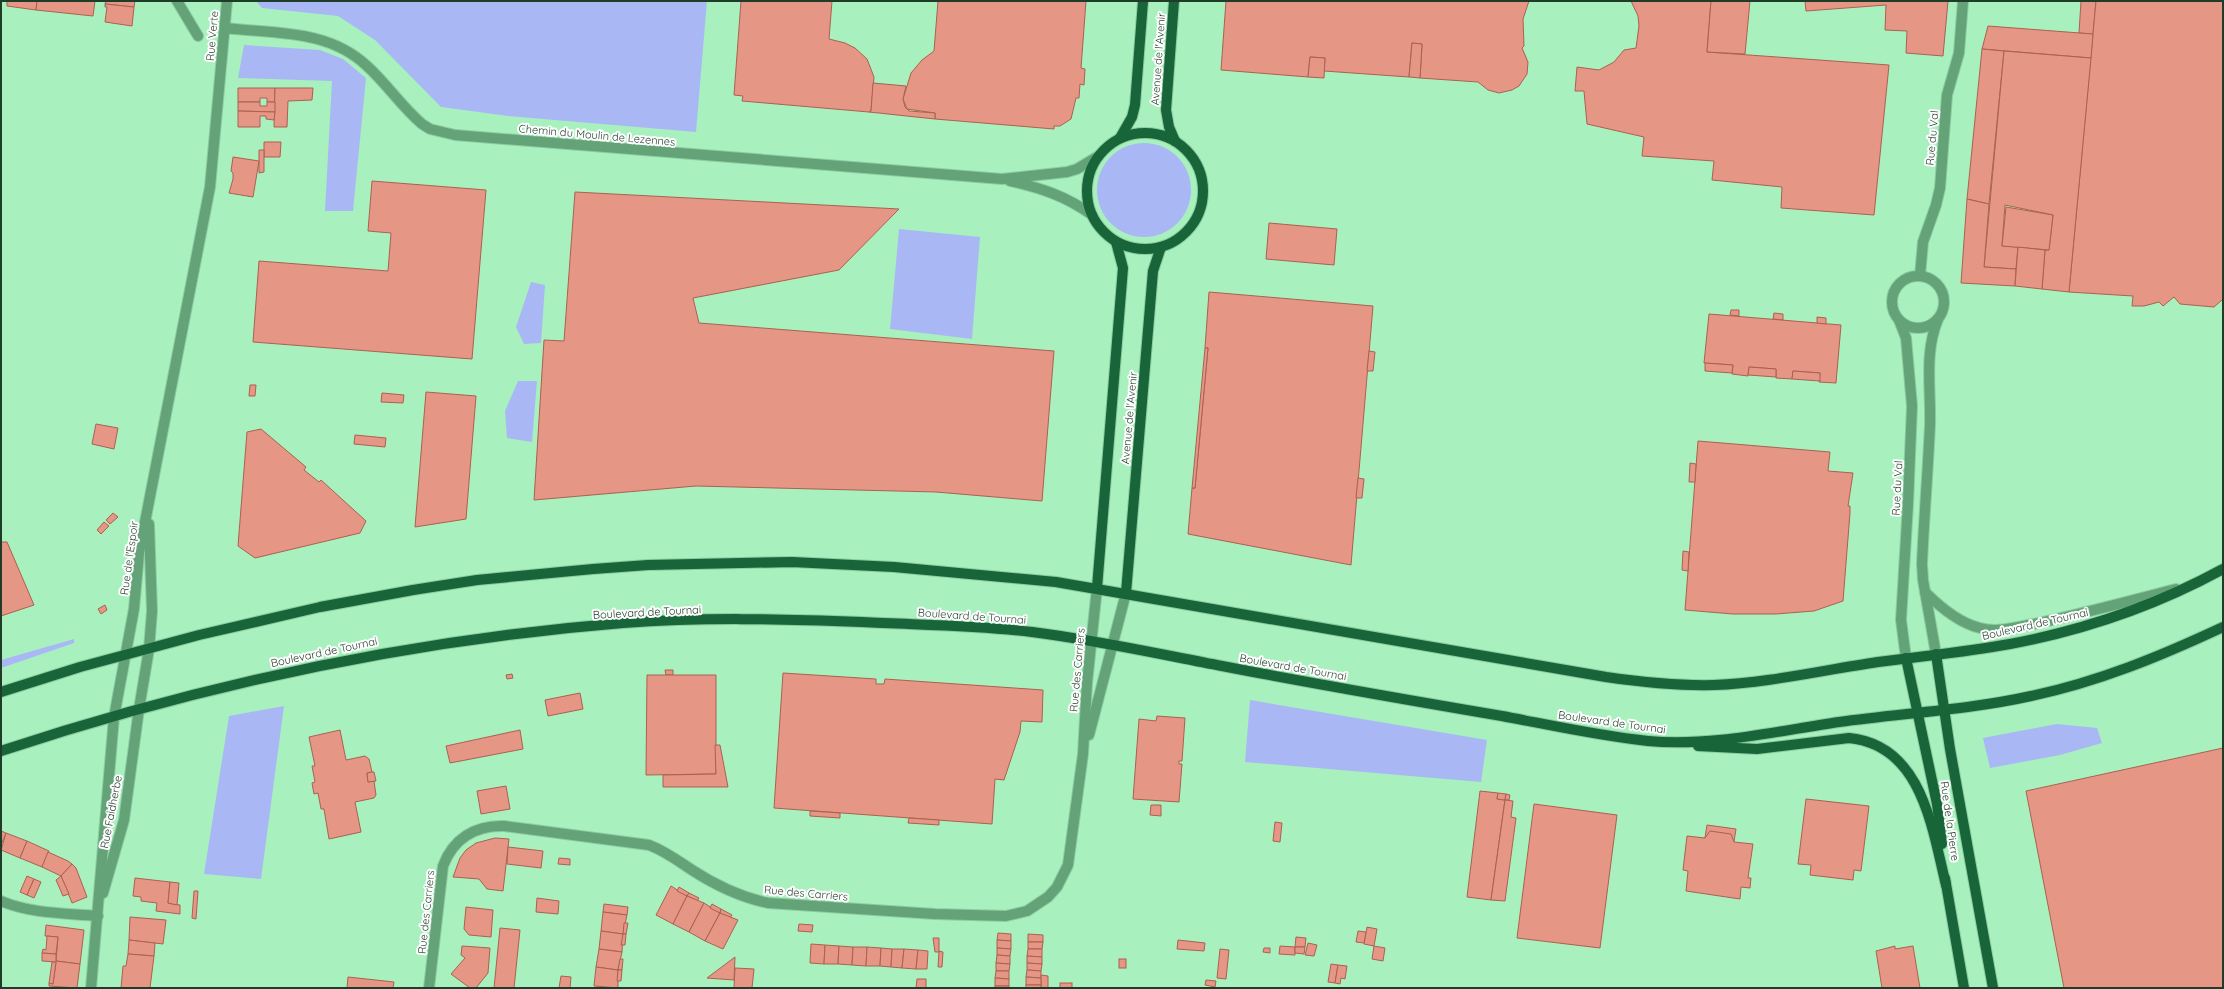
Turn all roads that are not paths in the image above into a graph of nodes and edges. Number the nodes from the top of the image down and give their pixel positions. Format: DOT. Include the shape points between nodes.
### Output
graph roads {
  1 [pos="177,1"];
  2 [pos="227,1"];
  3 [pos="1143,1"];
  4 [pos="1174,1"];
  5 [pos="1963,1"];
  6 [pos="225,28"];
  7 [pos="198,36"];
  8 [pos="1120,138"];
  9 [pos="1175,141"];
  10 [pos="1097,157"];
  11 [pos="1002,179"];
  12 [pos="1092,215"];
  13 [pos="1116,242"];
  14 [pos="1161,247"];
  15 [pos="1920,276"];
  16 [pos="1938,319"];
  17 [pos="1899,320"];
  18 [pos="149,509"];
  19 [pos="2223,569"];
  20 [pos="2190,586"];
  21 [pos="1097,588"];
  22 [pos="1925,591"];
  23 [pos="1126,593"];
  24 [pos="2223,627"];
  25 [pos="1092,641"];
  26 [pos="1114,645"];
  27 [pos="149,649"];
  28 [pos="1936,654"];
  29 [pos="126,655"];
  30 [pos="1906,658"];
  31 [pos="1,692"];
  32 [pos="139,710"];
  33 [pos="1944,710"];
  34 [pos="1917,712"];
  35 [pos="114,717"];
  36 [pos="1670,742"];
  37 [pos="1,752"];
  38 [pos="1083,754"];
  39 [pos="1946,885"];
  40 [pos="1,901"];
  41 [pos="98,916"];
  42 [pos="91,988"];
  43 [pos="429,988"];
  44 [pos="1964,988"];
  45 [pos="1993,988"];
  1 -- 7 [label="street"];
  2 -- 6 [label="street, Rue Verte"];
  3 -- 8 [label="main road, Avenue de l'Avenir" via="1135,106"];
  4 -- 9 [label="main road, Avenue de l'Avenir" via="1166,110"];
  5 -- 15 [label="street, Rue du Val" via="1959,53 1947,95 1940,188 1923,242"];
  6 -- 11 [label="street, Chemin du Moulin de Lezennes" via="310,36 343,47 367,66 422,124 430,129 455,135"];
  6 -- 18 [label="street, Rue Verte" via="210,187"];
  8 -- 9 [label="main road" via="1148,132"];
  8 -- 10 [label="main road" via="1109,144"];
  9 -- 14 [label="main road" via="1188,152 1198,166 1202,177 1203,197 1197,216 1190,227 1177,239"];
  10 -- 11 [label="street, Chemin du Moulin de Lezennes" via="1067,172"];
  10 -- 12 [label="main road" via="1089,174 1087,186 1088,204"];
  11 -- 12 [label="street, Chemin du Moulin de Lezennes" via="1060,195"];
  12 -- 13 [label="main road" via="1102,230"];
  13 -- 14 [label="main road" via="1138,249"];
  13 -- 21 [label="main road, Avenue de l'Avenir" via="1122,268"];
  14 -- 23 [label="main road, Avenue de l'Avenir" via="1153,271"];
  15 -- 16 [label="street" via="1931,280 1941,290 1944,302"];
  15 -- 17 [label="street" via="1906,280 1896,290 1892,303"];
  16 -- 17 [label="street" via="1929,326 1919,328 1908,326"];
  16 -- 22 [label="street" via="1931,337 1929,355 1930,422 1922,564"];
  17 -- 30 [label="street, Rue du Val" via="1906,338 1912,406 1901,620"];
  18 -- 27 [label="street, Rue de l'Espoir" via="152,611"];
  18 -- 29 [label="street, Rue de l'Espoir" via="139,553 134,609"];
  19 -- 20 [label="main road, Boulevard de Tournai"];
  20 -- 22 [label="street" via="2002,630 1981,629 1964,622 1943,609"];
  20 -- 28 [label="main road, Boulevard de Tournai" via="2131,611 2073,629 2011,644"];
  21 -- 23 [label="main road, Boulevard de Tournai"];
  21 -- 25 [label="street, Rue des Carriers"];
  21 -- 27 [label="main road, Boulevard de Tournai" via="953,571 842,564 722,563 601,568 477,580 368,597"];
  22 -- 28 [label="street"];
  23 -- 26 [label="street, Rue des Carriers"];
  23 -- 30 [label="main road, Boulevard de Tournai" via="1606,677 1650,682 1694,685 1731,683"];
  24 -- 33 [label="main road, Boulevard de Tournai" via="2159,656 2095,679 2031,696"];
  25 -- 26 [label="main road, Boulevard de Tournai"];
  25 -- 32 [label="main road, Boulevard de Tournai" via="1028,632 824,621 626,623 489,636 405,648 252,679"];
  25 -- 38 [label="street, Rue des Carriers"];
  26 -- 36 [label="main road, Boulevard de Tournai" via="1471,711 1627,738"];
  26 -- 38 [label="street, Rue des Carriers"];
  27 -- 29 [label="main road, Boulevard de Tournai"];
  27 -- 32 [label="street, Rue de l'Espoir"];
  28 -- 30 [label="main road, Boulevard de Tournai"];
  28 -- 33 [label="main road"];
  29 -- 31 [label="main road, Boulevard de Tournai"];
  29 -- 35 [label="street, Rue de l'Espoir"];
  30 -- 34 [label="main road, Rue de la Pierre"];
  32 -- 35 [label="main road, Boulevard de Tournai"];
  32 -- 41 [label="street, Rue Faidherbe" via="124,820"];
  33 -- 34 [label="main road, Boulevard de Tournai"];
  33 -- 45 [label="main road, Rue de la Pierre"];
  34 -- 36 [label="main road, Boulevard de Tournai" via="1717,739"];
  34 -- 39 [label="main road, Rue de la Pierre" via="1937,804"];
  35 -- 37 [label="main road, Boulevard de Tournai"];
  35 -- 41 [label="street, Rue Faidherbe"];
  36 -- 39 [label="main road" via="1745,750 1849,738 1877,745 1902,766 1922,794"];
  38 -- 43 [label="street, Rue des Carriers" via="1068,865 1064,876 1038,906 1006,916 768,903 727,889 661,849 649,845 504,826 476,830 459,840 443,866"];
  39 -- 44 [label="main road, Rue de la Pierre"];
  40 -- 41 [label="street" via="30,910"];
  41 -- 42 [label="street, Rue Faidherbe"];
}
